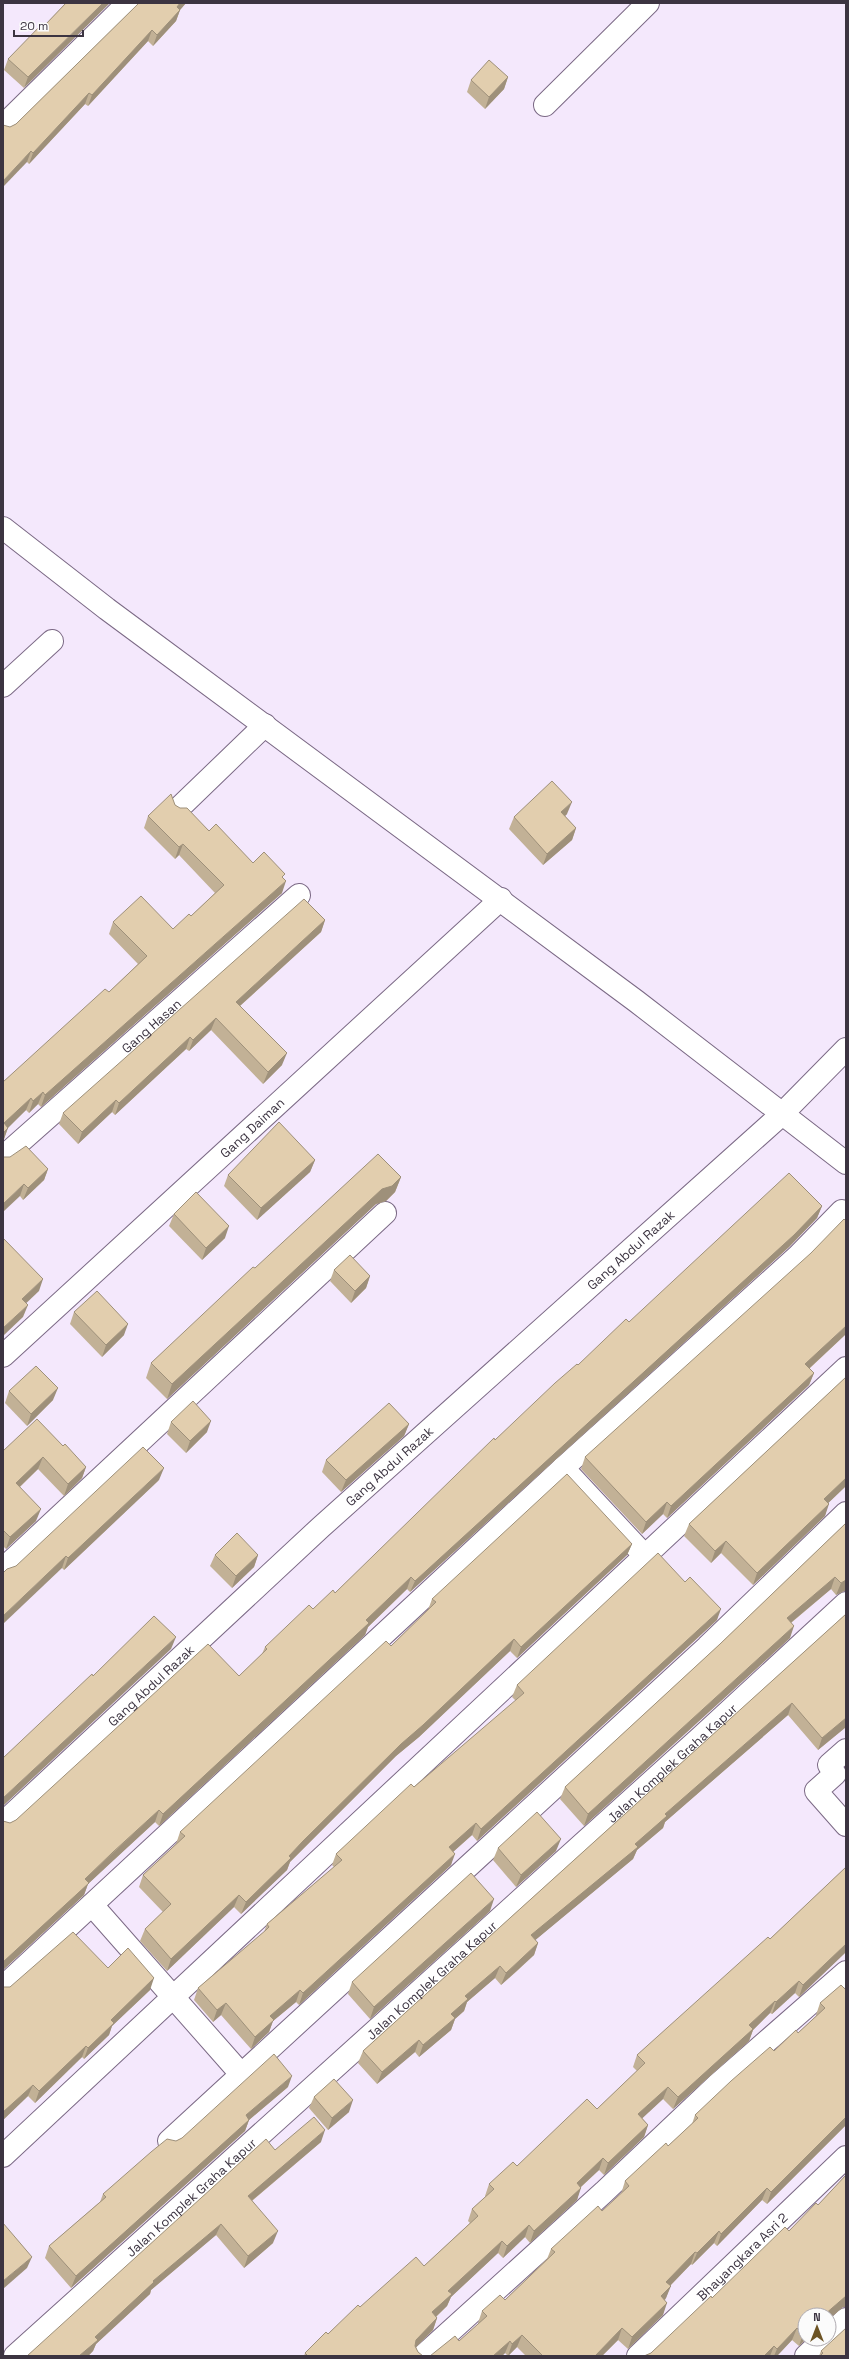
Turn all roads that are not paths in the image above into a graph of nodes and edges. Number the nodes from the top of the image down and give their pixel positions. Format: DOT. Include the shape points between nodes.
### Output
graph roads {
  1 [pos="128,3"];
  2 [pos="648,3"];
  3 [pos="545,104"];
  4 [pos="3,126"];
  5 [pos="3,528"];
  6 [pos="52,640"];
  7 [pos="3,686"];
  8 [pos="265,725"];
  9 [pos="179,808"];
  10 [pos="299,895"];
  11 [pos="500,899"];
  12 [pos="846,1049"];
  13 [pos="781,1115"];
  14 [pos="3,1157"];
  15 [pos="846,1163"];
  16 [pos="842,1211"];
  17 [pos="385,1213"];
  18 [pos="3,1356"];
  19 [pos="846,1368"];
  20 [pos="564,1468"];
  21 [pos="846,1513"];
  22 [pos="645,1556"];
  23 [pos="3,1569"];
  24 [pos="846,1602"];
  25 [pos="846,1750"];
  26 [pos="3,1823"];
  27 [pos="846,1825"];
  28 [pos="92,1905"];
  29 [pos="846,1972"];
  30 [pos="3,1987"];
  31 [pos="174,1997"];
  32 [pos="241,2074"];
  33 [pos="169,2142"];
  34 [pos="3,2156"];
  35 [pos="846,2157"];
  36 [pos="846,2319"];
  37 [pos="837,2327"];
  38 [pos="816,2347"];
  39 [pos="14,2356"];
  40 [pos="423,2356"];
  41 [pos="638,2356"];
  42 [pos="806,2356"];
  1 -- 4 [label="street"];
  2 -- 3 [label="street"];
  5 -- 8 [label="street" via="107,609"];
  6 -- 7 [label="street"];
  8 -- 9 [label="street"];
  8 -- 11 [label="street"];
  10 -- 14 [label="street, Gang Hasan"];
  11 -- 13 [label="street" via="636,1001"];
  11 -- 18 [label="street, Gang Daiman"];
  12 -- 13 [label="street, Gang Abdul Razak"];
  13 -- 15 [label="street"];
  13 -- 26 [label="street, Gang Abdul Razak" via="320,1527"];
  16 -- 20 [label="street" via="798,1256"];
  17 -- 23 [label="street"];
  19 -- 22 [label="street"];
  20 -- 22 [label="street"];
  20 -- 28 [label="street"];
  21 -- 32 [label="street" via="707,1647"];
  22 -- 31 [label="street"];
  24 -- 39 [label="street, Jalan Komplek Graha Kapur" via="701,1738"];
  25 -- 27 [label="street" via="829,1765 835,1774 816,1791"];
  28 -- 30 [label="street"];
  28 -- 31 [label="street"];
  29 -- 40 [label="street" via="718,2084 604,2192"];
  31 -- 32 [label="street"];
  31 -- 34 [label="street"];
  32 -- 33 [label="street"];
  35 -- 41 [label="street, Bhayangkara Asri 2"];
  36 -- 37 [label="street"];
  38 -- 42 [label="street"];
}
